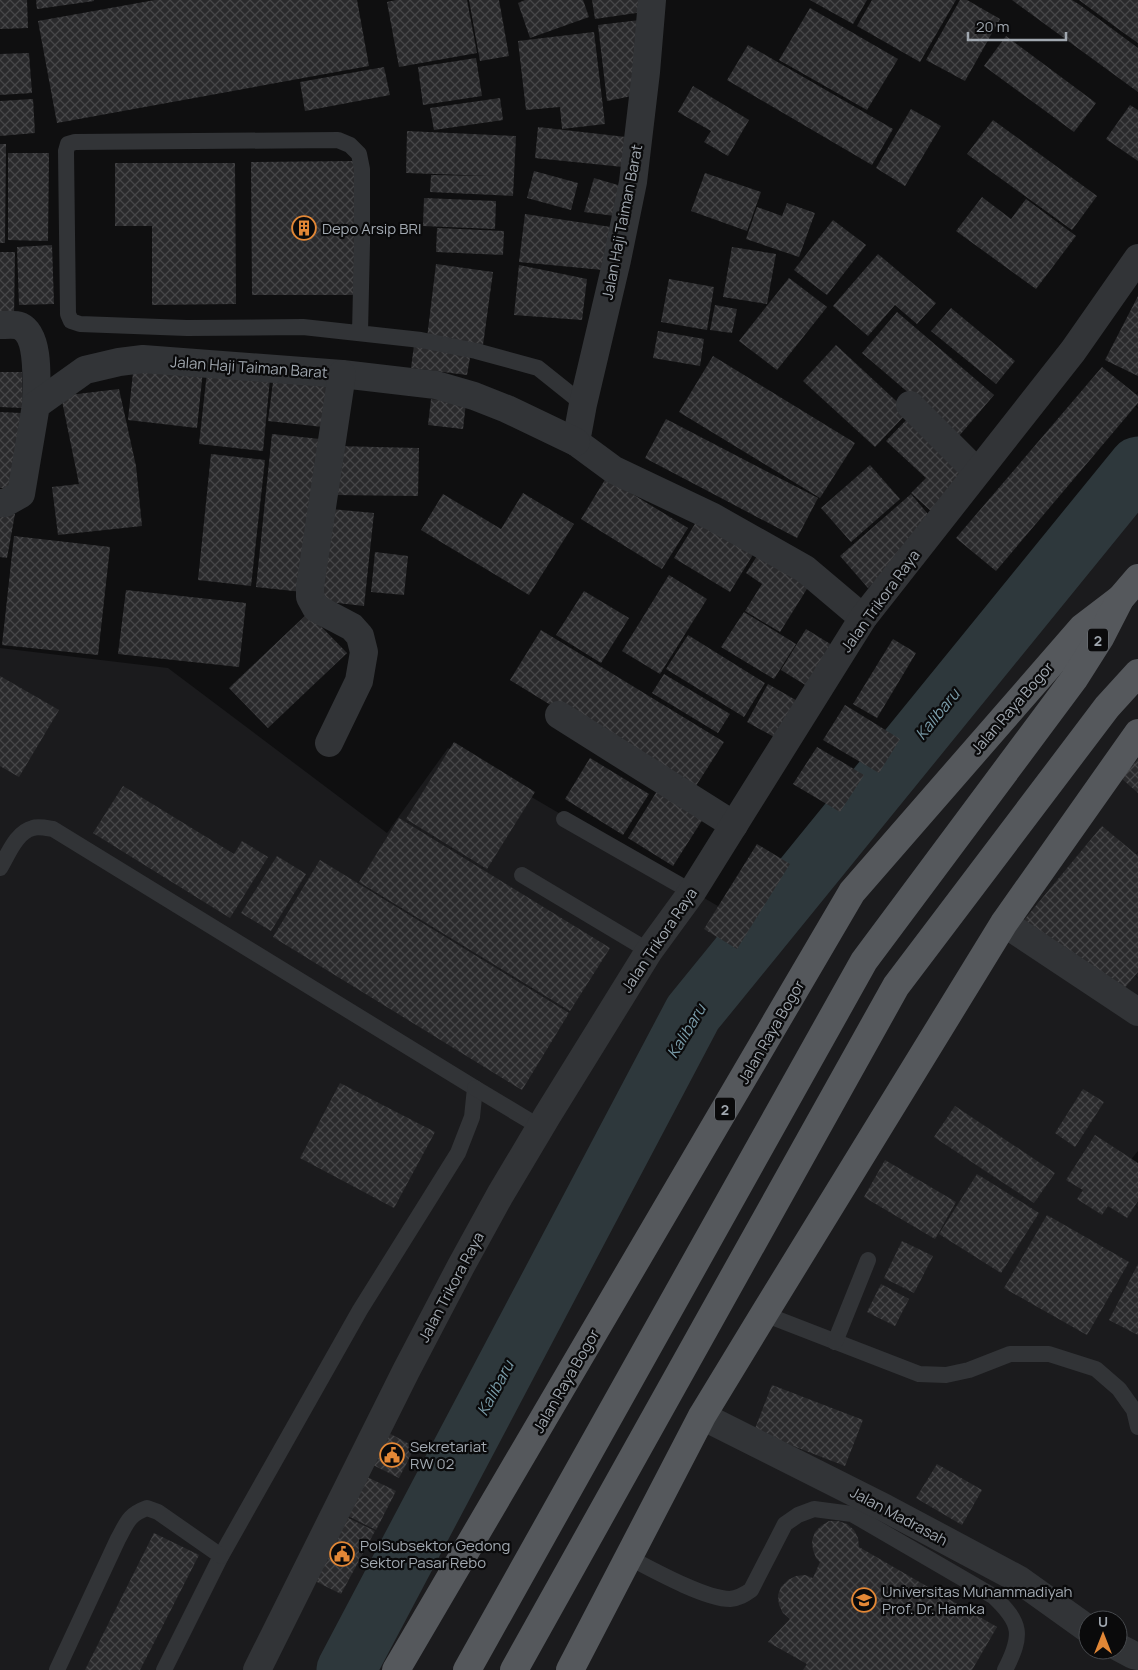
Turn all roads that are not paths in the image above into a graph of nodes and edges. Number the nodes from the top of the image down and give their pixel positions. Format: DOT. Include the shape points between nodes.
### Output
graph roads {
  1 [pos="652,0"];
  2 [pos="1138,258"];
  3 [pos="0,325"];
  4 [pos="360,333"];
  5 [pos="342,374"];
  6 [pos="583,404"];
  7 [pos="36,405"];
  8 [pos="910,405"];
  9 [pos="576,442"];
  10 [pos="977,472"];
  11 [pos="0,503"];
  12 [pos="1138,578"];
  13 [pos="1120,599"];
  14 [pos="863,618"];
  15 [pos="1138,673"];
  16 [pos="559,716"];
  17 [pos="1138,733"];
  18 [pos="329,743"];
  19 [pos="564,819"];
  20 [pos="734,825"];
  21 [pos="0,868"];
  22 [pos="522,875"];
  23 [pos="692,892"];
  24 [pos="1004,923"];
  25 [pos="649,951"];
  26 [pos="1138,1012"];
  27 [pos="475,1088"];
  28 [pos="540,1127"];
  29 [pos="868,1260"];
  30 [pos="764,1314"];
  31 [pos="835,1342"];
  32 [pos="702,1416"];
  33 [pos="1138,1427"];
  34 [pos="221,1556"];
  35 [pos="628,1557"];
  36 [pos="1078,1622"];
  37 [pos="57,1670"];
  38 [pos="164,1670"];
  39 [pos="257,1670"];
  40 [pos="396,1670"];
  41 [pos="467,1670"];
  42 [pos="514,1670"];
  43 [pos="570,1670"];
  44 [pos="1005,1670"];
  1 -- 6 [label="street, Jalan Haji Taiman Barat" via="633,182"];
  2 -- 10 [label="street, Jalan Trikora Raya" via="1073,350"];
  3 -- 7 [label="street" via="19,325 29,332 34,345"];
  4 -- 4 [label="lane" via="362,169 359,154 350,145 338,140 68,144 68,314 71,320 80,324 303,328"];
  4 -- 6 [label="lane" via="476,350 538,368"];
  5 -- 7 [label="street, Jalan Haji Taiman Barat" via="143,358 84,370"];
  5 -- 9 [label="street, Jalan Haji Taiman Barat" via="436,385 474,396"];
  5 -- 18 [label="street" via="310,596 316,608 352,626 360,636 364,652 359,681"];
  6 -- 9 [label="street, Jalan Haji Taiman Barat"];
  7 -- 11 [label="street" via="21,494"];
  8 -- 10 [label="street"];
  9 -- 14 [label="street, Jalan Haji Taiman Barat" via="614,470 713,517 805,569"];
  10 -- 14 [label="street, Jalan Trikora Raya"];
  12 -- 13 [label="highway, Jalan Raya Bogor / 2"];
  13 -- 40 [label="highway, Jalan Raya Bogor / 2" via="1082,628 852,892"];
  13 -- 41 [label="highway, Jalan Raya Bogor / 2" via="1074,679 864,962"];
  14 -- 20 [label="street, Jalan Trikora Raya"];
  15 -- 42 [label="highway" via="1106,707 896,986"];
  16 -- 20 [label="street"];
  17 -- 24 [label="highway"];
  19 -- 23 [label="lane"];
  20 -- 23 [label="street, Jalan Trikora Raya"];
  21 -- 27 [label="lane" via="23,833 33,828 53,828"];
  22 -- 25 [label="lane"];
  23 -- 25 [label="street, Jalan Trikora Raya"];
  24 -- 26 [label="street"];
  24 -- 30 [label="highway"];
  25 -- 28 [label="street, Jalan Trikora Raya"];
  27 -- 28 [label="lane"];
  27 -- 34 [label="lane" via="472,1117 458,1153 360,1310"];
  28 -- 39 [label="street, Jalan Trikora Raya" via="406,1371"];
  29 -- 31 [label="lane"];
  30 -- 31 [label="lane"];
  30 -- 32 [label="highway"];
  31 -- 33 [label="lane" via="919,1374 946,1375 969,1370 1010,1354 1049,1354 1096,1369 1119,1389 1134,1410"];
  32 -- 35 [label="highway"];
  32 -- 36 [label="street, Jalan Madrasah" via="1018,1579"];
  34 -- 37 [label="lane" via="158,1512 147,1508 135,1512 118,1539"];
  34 -- 38 [label="lane"];
  35 -- 43 [label="highway"];
  35 -- 44 [label="lane" via="713,1596 741,1597 751,1590 785,1524 814,1509 852,1514 993,1596 1010,1611 1018,1629 1014,1653"];
}
